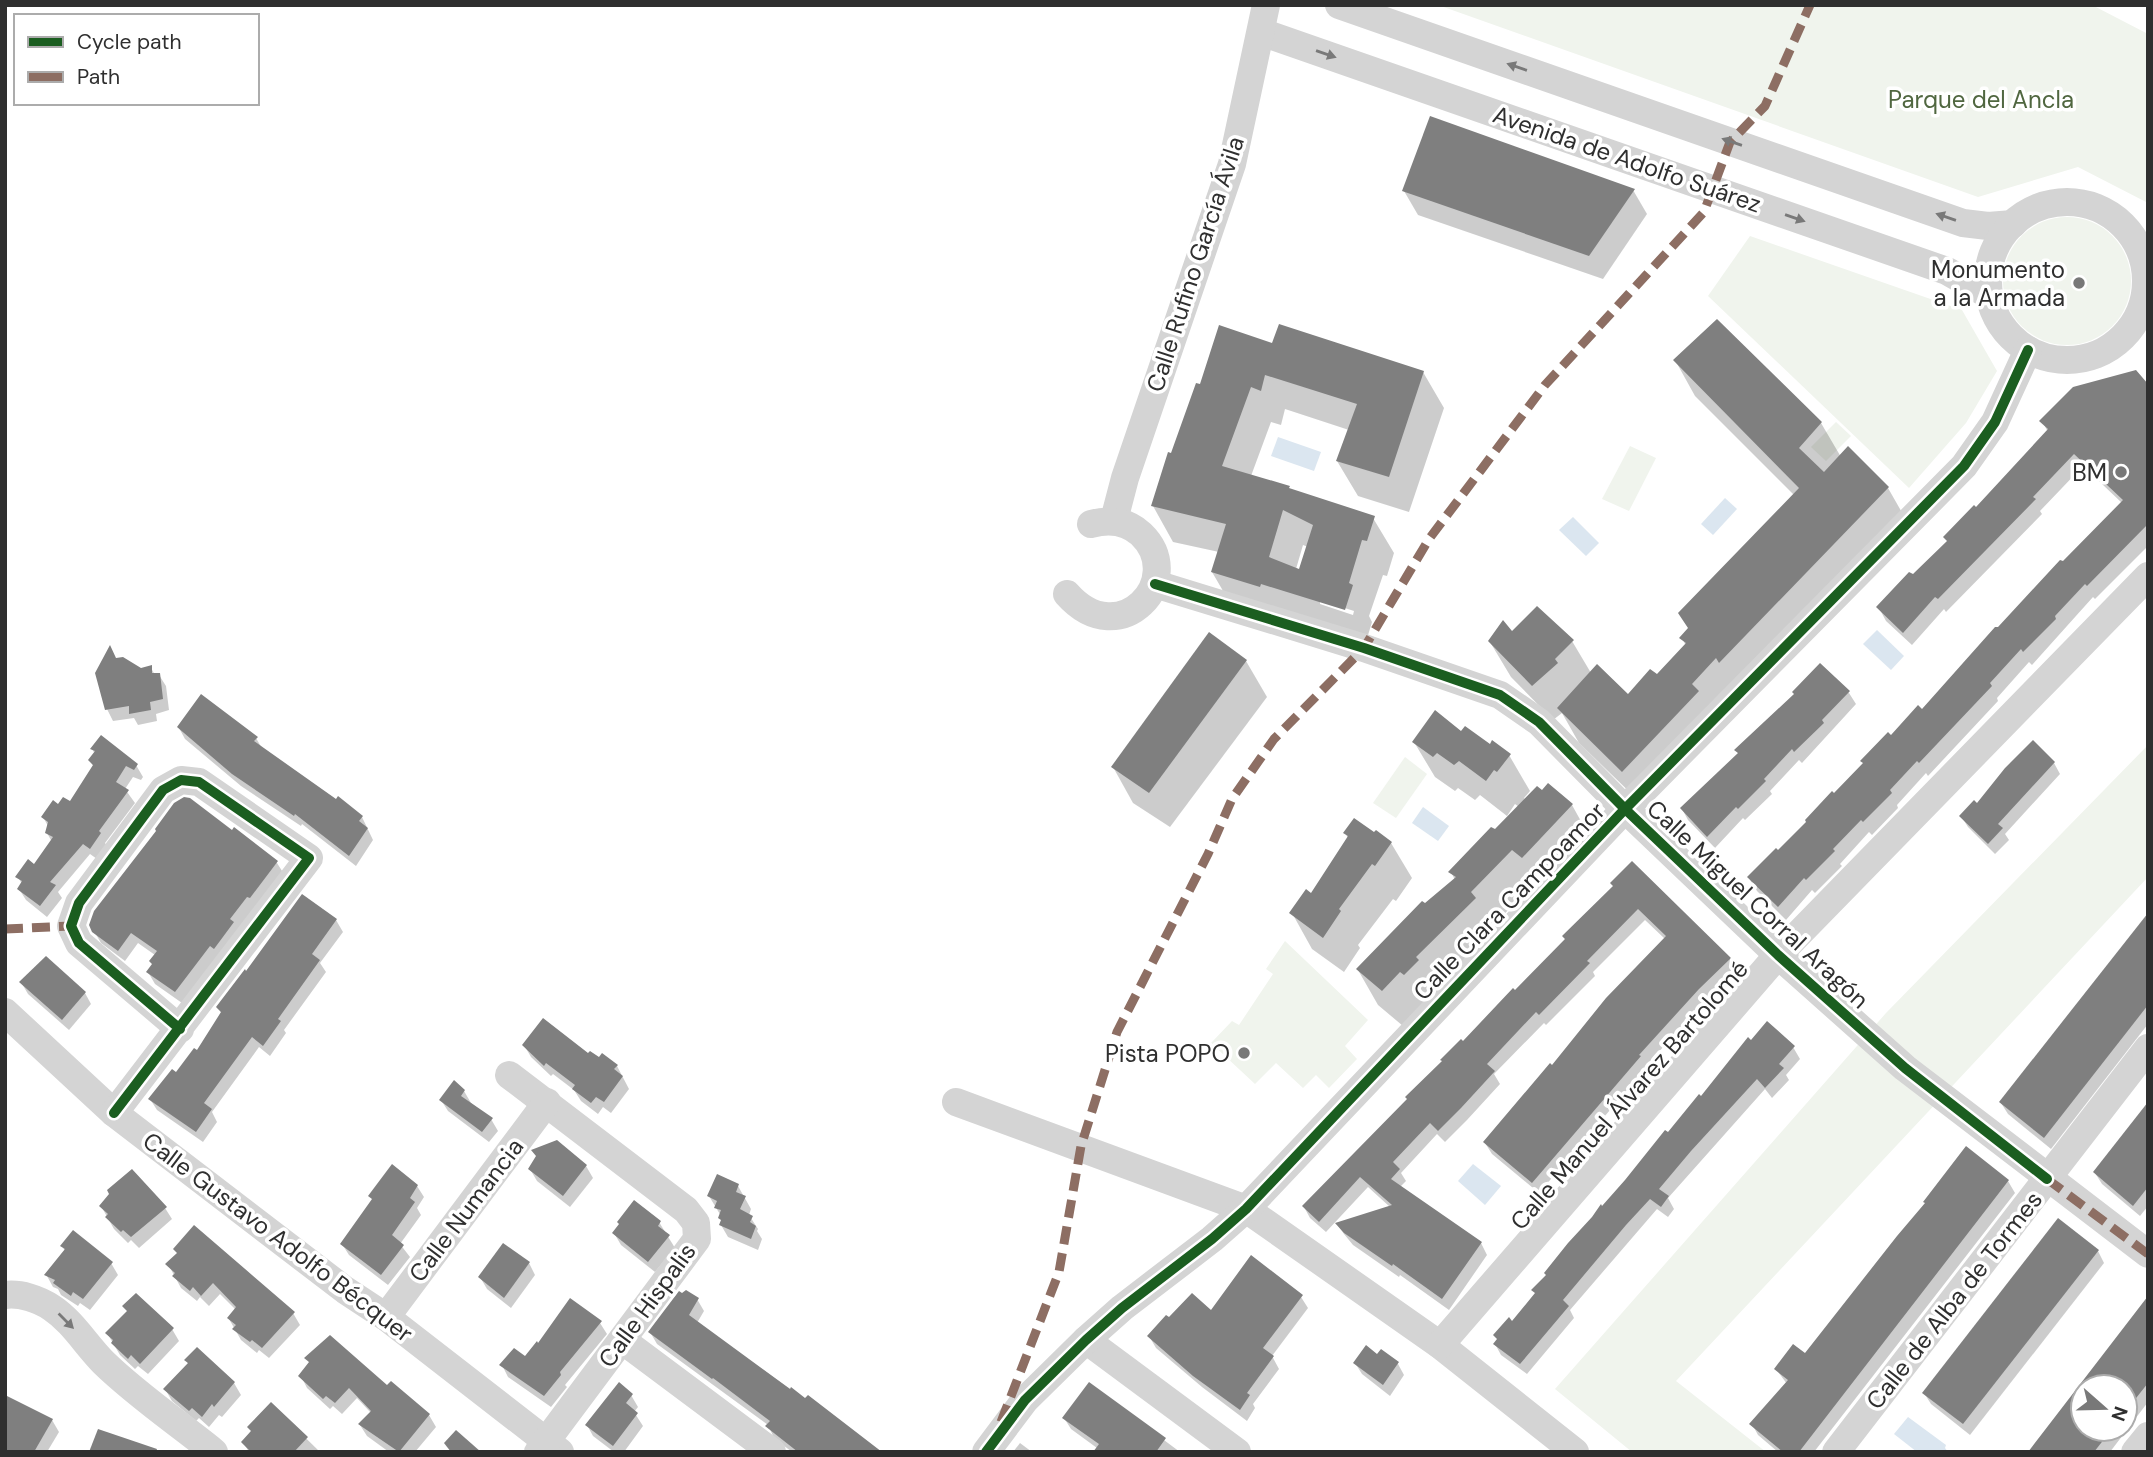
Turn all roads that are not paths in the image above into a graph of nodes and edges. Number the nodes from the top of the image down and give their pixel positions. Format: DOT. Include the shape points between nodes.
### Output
graph roads {
  1 [pos="1339,5"];
  2 [pos="1263,18"];
  3 [pos="2013,223"];
  4 [pos="2146,271"];
  5 [pos="1989,295"];
  6 [pos="2137,335"];
  7 [pos="2028,350"];
  8 [pos="2148,576"];
  9 [pos="1155,584"];
  10 [pos="1067,594"];
  11 [pos="1625,809"];
  12 [pos="1778,955"];
  13 [pos="5,1012"];
  14 [pos="180,1029"];
  15 [pos="2148,1048"];
  16 [pos="509,1074"];
  17 [pos="547,1102"];
  18 [pos="956,1102"];
  19 [pos="114,1113"];
  20 [pos="2047,1179"];
  21 [pos="1246,1209"];
  22 [pos="2148,1254"];
  23 [pos="5,1295"];
  24 [pos="386,1317"];
  25 [pos="622,1339"];
  26 [pos="1086,1340"];
  27 [pos="1440,1345"];
  28 [pos="2148,1436"];
  29 [pos="548,1449"];
  30 [pos="214,1452"];
  31 [pos="772,1452"];
  32 [pos="986,1452"];
  33 [pos="1237,1452"];
  34 [pos="1576,1452"];
  35 [pos="1836,1452"];
  36 [pos="2135,1452"];
  3 -- 1 [label="street, Avenida de Adolfo Suárez, one-way" via="1963,223"];
  2 -- 5 [label="street, Avenida de Adolfo Suárez, one-way" via="1947,271"];
  2 -- 9 [label="street, Calle Rufino García Ávila" via="1232,164 1125,478 1102,522 1134,527 1150,542 1157,563"];
  3 -- 4 [label="street" via="2046,205 2065,202 2093,207 2118,221 2131,235"];
  3 -- 5 [label="street" via="1992,257"];
  4 -- 6 [label="street"];
  5 -- 7 [label="street" via="2002,327"];
  6 -- 7 [label="street" via="2090,357 2047,358"];
  7 -- 11 [label="street, Calle Clara Campoamor" via="1995,422 1964,466"];
  8 -- 12 [label="street, Calle Manuel Álvarez Bartolomé"];
  9 -- 10 [label="street" via="1132,612 1114,617 1096,616 1079,608"];
  9 -- 11 [label="street, Calle Miguel Corral Aragón" via="1500,695 1539,722"];
  11 -- 12 [label="street, Calle Miguel Corral Aragón"];
  11 -- 21 [label="street, Calle Clara Campoamor"];
  12 -- 20 [label="street, Calle Miguel Corral Aragón" via="1905,1068"];
  12 -- 27 [label="street, Calle Manuel Álvarez Bartolomé"];
  13 -- 19 [label="street, Calle Gustavo Adolfo Bécquer"];
  14 -- 14 [label="street" via="309,858 199,782 181,780 163,790 79,903 71,926 79,943"];
  14 -- 19 [label="street"];
  15 -- 20 [label="street, Calle de Alba de Tormes"];
  16 -- 17 [label="street, Calle Hispalis"];
  17 -- 24 [label="street, Calle Numancia"];
  17 -- 25 [label="street, Calle Hispalis" via="686,1210 696,1223 697,1239"];
  18 -- 21 [label="street"];
  19 -- 24 [label="street, Calle Gustavo Adolfo Bécquer"];
  20 -- 22 [label="street, Calle Miguel Corral Aragón"];
  20 -- 35 [label="street, Calle de Alba de Tormes"];
  21 -- 26 [label="street, Calle Clara Campoamor"];
  21 -- 27 [label="street"];
  23 -- 30 [label="street, one-way" via="50,1306 103,1362"];
  24 -- 29 [label="street, Calle Gustavo Adolfo Bécquer"];
  25 -- 29 [label="street, Calle Hispalis"];
  25 -- 31 [label="street"];
  26 -- 32 [label="street, Calle Clara Campoamor" via="1025,1400"];
  26 -- 33 [label="street"];
  27 -- 34 [label="street"];
  28 -- 36 [label="street"];
}
